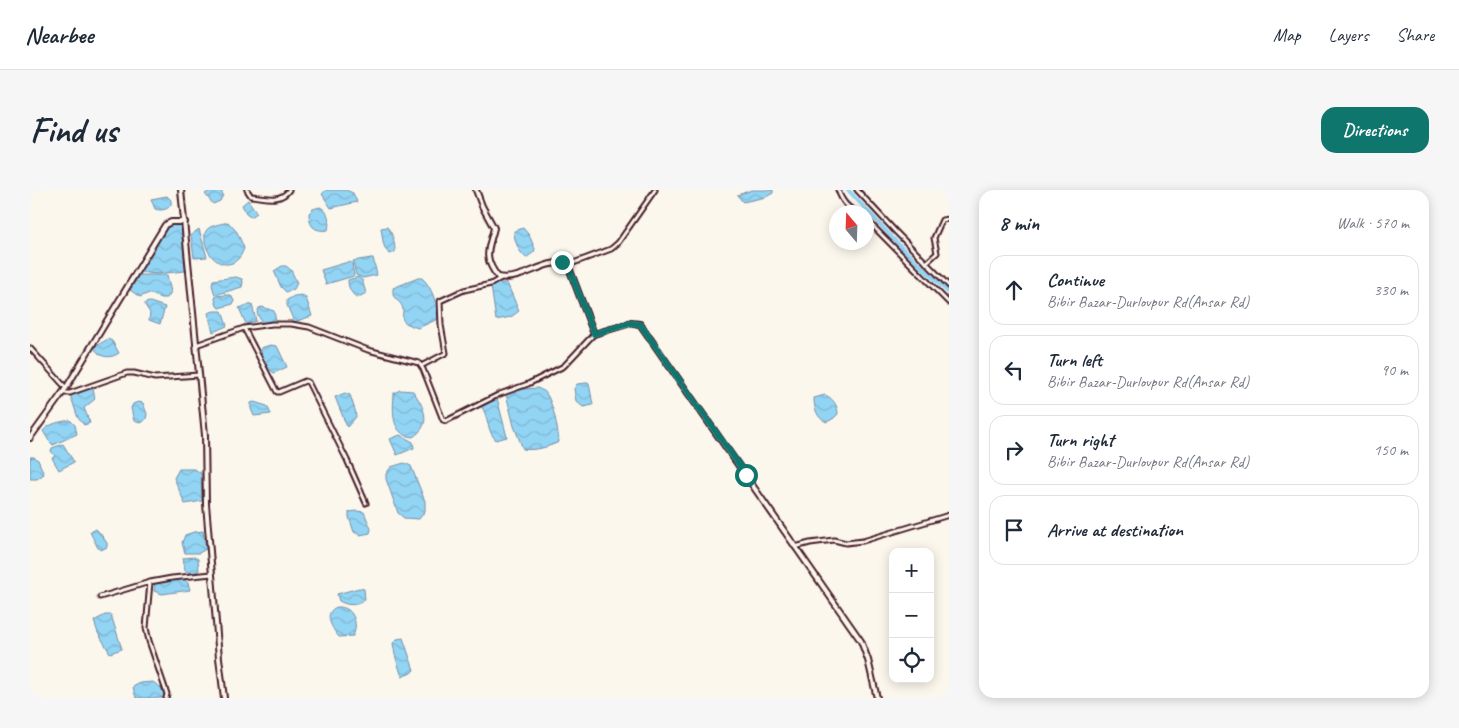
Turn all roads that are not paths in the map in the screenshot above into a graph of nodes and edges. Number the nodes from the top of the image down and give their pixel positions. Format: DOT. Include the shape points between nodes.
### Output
graph roads {
  1 [pos="181,190"];
  2 [pos="247,190"];
  3 [pos="288,190"];
  4 [pos="476,190"];
  5 [pos="655,190"];
  6 [pos="838,190"];
  7 [pos="857,190"];
  8 [pos="847,205"];
  9 [pos="949,219"];
  10 [pos="185,222"];
  11 [pos="874,227"];
  12 [pos="926,263"];
  13 [pos="568,265"];
  14 [pos="501,278"];
  15 [pos="949,286"];
  16 [pos="949,303"];
  17 [pos="244,328"];
  18 [pos="594,334"];
  19 [pos="196,346"];
  20 [pos="30,348"];
  21 [pos="421,366"];
  22 [pos="198,375"];
  23 [pos="66,388"];
  24 [pos="62,393"];
  25 [pos="30,438"];
  26 [pos="366,503"];
  27 [pos="949,515"];
  28 [pos="795,547"];
  29 [pos="212,574"];
  30 [pos="150,582"];
  31 [pos="100,597"];
  32 [pos="166,698"];
  33 [pos="224,698"];
  34 [pos="877,698"];
  1 -- 10 [label="street"];
  2 -- 3 [label="street" via="251,196 274,199 284,196"];
  4 -- 14 [label="street" via="494,228 487,251 493,271"];
  5 -- 13 [label="street" via="618,243 611,249"];
  6 -- 8 [label="street"];
  7 -- 12 [label="street"];
  9 -- 12 [label="street" via="942,220 934,238 936,253"];
  10 -- 19 [label="street"];
  10 -- 23 [label="street" via="165,225"];
  11 -- 16 [label="street"];
  12 -- 15 [label="street"];
  13 -- 14 [label="street" via="562,262"];
  13 -- 18 [label="street"];
  14 -- 21 [label="street" via="440,301 446,353"];
  17 -- 19 [label="street"];
  17 -- 21 [label="street" via="272,324 309,327"];
  17 -- 26 [label="street" via="277,392 308,382"];
  18 -- 21 [label="street" via="564,366 446,421"];
  18 -- 28 [label="street" via="631,323 640,324"];
  19 -- 22 [label="street"];
  20 -- 23 [label="street"];
  22 -- 24 [label="street" via="155,378 127,373"];
  22 -- 29 [label="street" via="205,434"];
  23 -- 24 [label="street"];
  24 -- 25 [label="street"];
  27 -- 28 [label="street" via="863,541 846,543 834,540"];
  28 -- 34 [label="street" via="861,641"];
  29 -- 30 [label="street"];
  29 -- 33 [label="street"];
  30 -- 31 [label="street"];
  30 -- 32 [label="street" via="146,628"];
}
